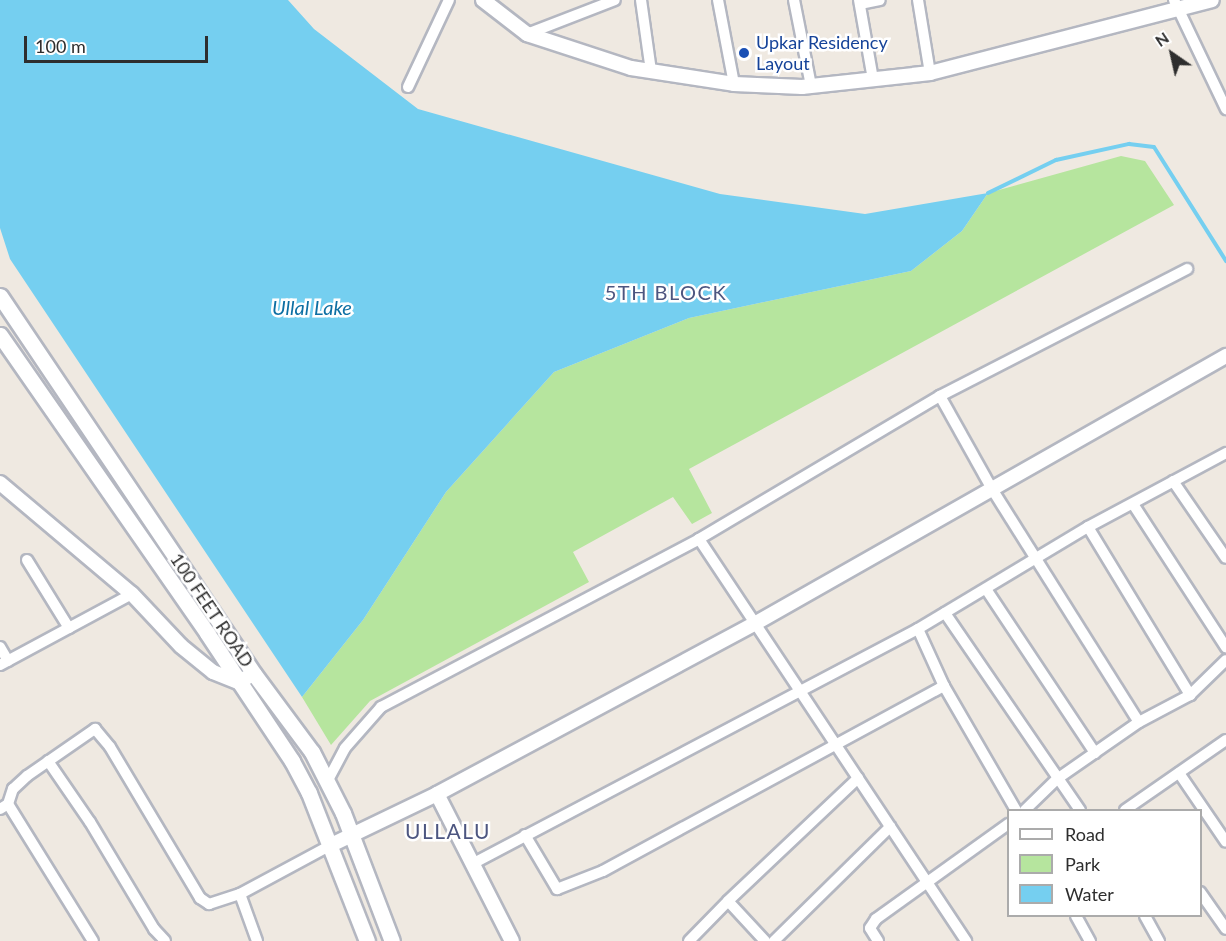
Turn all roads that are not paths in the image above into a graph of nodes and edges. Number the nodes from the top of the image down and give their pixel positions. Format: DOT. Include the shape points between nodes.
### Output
graph roads {
  1 [pos="449,0"];
  2 [pos="483,0"];
  3 [pos="615,0"];
  4 [pos="641,0"];
  5 [pos="718,0"];
  6 [pos="794,0"];
  7 [pos="880,0"];
  8 [pos="918,0"];
  9 [pos="1212,0"];
  10 [pos="860,2"];
  11 [pos="1176,5"];
  12 [pos="527,34"];
  13 [pos="651,72"];
  14 [pos="930,73"];
  15 [pos="873,79"];
  16 [pos="734,84"];
  17 [pos="811,86"];
  18 [pos="408,87"];
  19 [pos="1226,109"];
  20 [pos="1187,269"];
  21 [pos="0,296"];
  22 [pos="0,335"];
  23 [pos="1226,356"];
  24 [pos="940,396"];
  25 [pos="1225,456"];
  26 [pos="1173,480"];
  27 [pos="0,483"];
  28 [pos="992,489"];
  29 [pos="1133,504"];
  30 [pos="1088,527"];
  31 [pos="699,539"];
  32 [pos="1226,558"];
  33 [pos="27,560"];
  34 [pos="1036,560"];
  35 [pos="986,589"];
  36 [pos="132,594"];
  37 [pos="945,613"];
  38 [pos="756,623"];
  39 [pos="69,628"];
  40 [pos="918,628"];
  41 [pos="0,647"];
  42 [pos="1226,647"];
  43 [pos="1226,660"];
  44 [pos="4,663"];
  45 [pos="254,674"];
  46 [pos="238,682"];
  47 [pos="944,686"];
  48 [pos="800,690"];
  49 [pos="1190,694"];
  50 [pos="1139,722"];
  51 [pos="1226,740"];
  52 [pos="836,744"];
  53 [pos="1095,753"];
  54 [pos="48,761"];
  55 [pos="1179,772"];
  56 [pos="858,778"];
  57 [pos="1057,779"];
  58 [pos="327,782"];
  59 [pos="437,794"];
  60 [pos="1142,806"];
  61 [pos="4,807"];
  62 [pos="1015,809"];
  63 [pos="1026,809"];
  64 [pos="1079,809"];
  65 [pos="1007,825"];
  66 [pos="890,827"];
  67 [pos="525,835"];
  68 [pos="352,836"];
  69 [pos="1226,842"];
  70 [pos="329,846"];
  71 [pos="474,862"];
  72 [pos="927,882"];
  73 [pos="240,894"];
  74 [pos="1202,895"];
  75 [pos="728,901"];
  76 [pos="1077,917"];
  77 [pos="1146,917"];
  78 [pos="1226,929"];
  79 [pos="93,941"];
  80 [pos="165,941"];
  81 [pos="257,941"];
  82 [pos="367,941"];
  83 [pos="392,941"];
  84 [pos="512,941"];
  85 [pos="689,941"];
  86 [pos="765,941"];
  87 [pos="774,941"];
  88 [pos="878,941"];
  89 [pos="966,941"];
  90 [pos="1090,941"];
  91 [pos="1159,941"];
  1 -- 18 [label="street"];
  2 -- 12 [label="street"];
  3 -- 12 [label="street"];
  4 -- 13 [label="street"];
  5 -- 16 [label="street"];
  6 -- 17 [label="street"];
  7 -- 10 [label="street"];
  8 -- 14 [label="street"];
  9 -- 11 [label="street"];
  10 -- 15 [label="street"];
  11 -- 14 [label="street"];
  11 -- 19 [label="street"];
  12 -- 13 [label="street"];
  13 -- 16 [label="street"];
  14 -- 15 [label="street"];
  15 -- 17 [label="street"];
  16 -- 17 [label="street"];
  20 -- 24 [label="street"];
  21 -- 45 [label="main road, 100 FEET ROAD"];
  22 -- 46 [label="main road, 100 FEET ROAD"];
  23 -- 28 [label="street"];
  24 -- 28 [label="street"];
  24 -- 31 [label="street"];
  25 -- 26 [label="street"];
  26 -- 29 [label="street"];
  26 -- 32 [label="street"];
  27 -- 36 [label="street"];
  28 -- 34 [label="street"];
  28 -- 38 [label="street"];
  29 -- 30 [label="street"];
  29 -- 42 [label="street"];
  30 -- 34 [label="street"];
  30 -- 49 [label="street"];
  31 -- 38 [label="street"];
  31 -- 58 [label="street" via="381,707 345,748"];
  33 -- 39 [label="street"];
  34 -- 35 [label="street"];
  34 -- 50 [label="street"];
  35 -- 37 [label="street"];
  35 -- 53 [label="street"];
  36 -- 39 [label="street"];
  36 -- 46 [label="street" via="181,646 213,672"];
  37 -- 40 [label="street"];
  37 -- 57 [label="street"];
  38 -- 48 [label="street"];
  38 -- 59 [label="street"];
  39 -- 44 [label="street"];
  40 -- 47 [label="street"];
  40 -- 48 [label="street"];
  41 -- 44 [label="street"];
  43 -- 49 [label="street"];
  45 -- 46 [label="street"];
  45 -- 58 [label="main road, 100 FEET ROAD" via="312,752"];
  46 -- 70 [label="main road, 100 FEET ROAD" via="300,777"];
  47 -- 52 [label="street"];
  47 -- 62 [label="street"];
  48 -- 52 [label="street"];
  48 -- 67 [label="street"];
  49 -- 50 [label="street"];
  50 -- 53 [label="street"];
  51 -- 55 [label="street"];
  52 -- 56 [label="street"];
  52 -- 67 [label="street" via="603,871 557,889"];
  53 -- 57 [label="street"];
  54 -- 61 [label="street" via="13,789"];
  54 -- 73 [label="street" via="95,729 110,747 200,898 209,904"];
  54 -- 80 [label="street"];
  55 -- 60 [label="street"];
  55 -- 69 [label="street"];
  56 -- 66 [label="street"];
  56 -- 75 [label="street"];
  57 -- 63 [label="street"];
  57 -- 64 [label="street"];
  58 -- 68 [label="main road, 100 FEET ROAD"];
  59 -- 68 [label="street"];
  59 -- 71 [label="street"];
  61 -- 79 [label="street"];
  65 -- 72 [label="street"];
  66 -- 72 [label="street"];
  66 -- 87 [label="street"];
  67 -- 71 [label="street"];
  68 -- 70 [label="street"];
  68 -- 83 [label="main road, 100 FEET ROAD"];
  70 -- 73 [label="street"];
  70 -- 82 [label="main road, 100 FEET ROAD"];
  71 -- 84 [label="street"];
  72 -- 88 [label="street" via="876,919 870,928"];
  72 -- 89 [label="street"];
  73 -- 81 [label="street"];
  74 -- 78 [label="street"];
  75 -- 85 [label="street"];
  75 -- 86 [label="street"];
  76 -- 90 [label="street"];
  77 -- 91 [label="street"];
}
